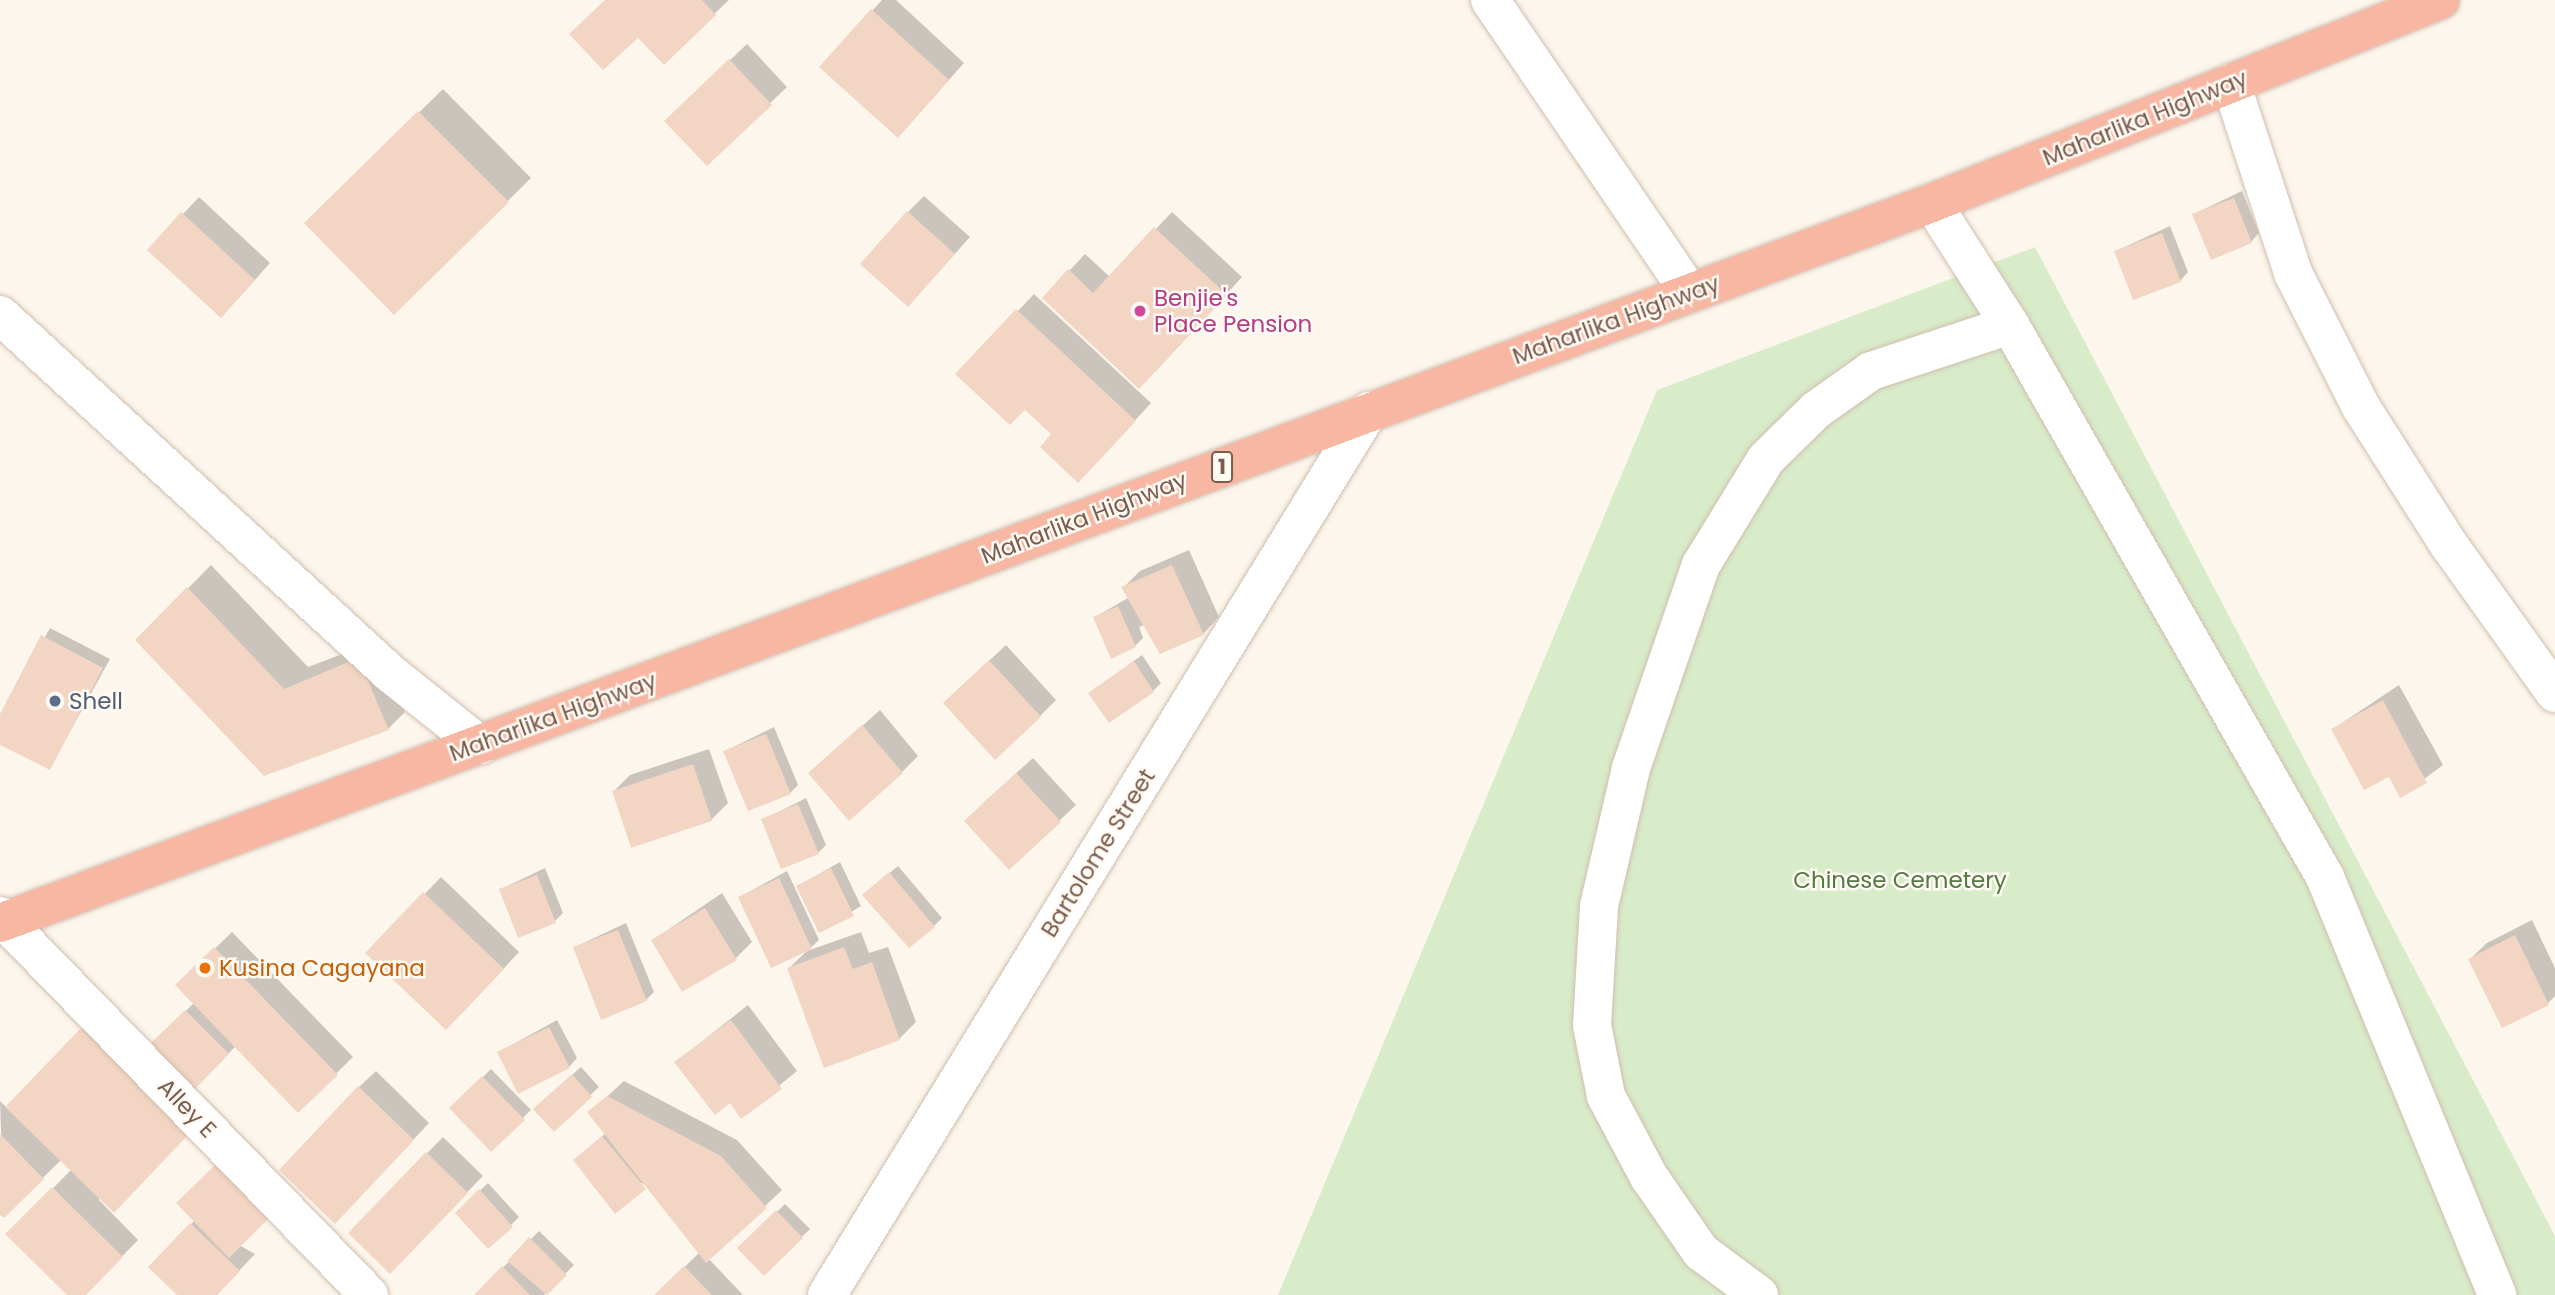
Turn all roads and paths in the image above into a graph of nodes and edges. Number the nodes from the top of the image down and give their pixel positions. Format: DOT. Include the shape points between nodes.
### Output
graph roads {
  1 [pos="1490,0"];
  2 [pos="2440,0"];
  3 [pos="2231,83"];
  4 [pos="1932,203"];
  5 [pos="1689,292"];
  6 [pos="0,315"];
  7 [pos="2010,326"];
  8 [pos="1369,411"];
  9 [pos="2555,693"];
  10 [pos="480,745"];
  11 [pos="2,920"];
  12 [pos="369,1295"];
  13 [pos="827,1295"];
  14 [pos="1759,1295"];
  15 [pos="2497,1295"];
  1 -- 5 [label="street"];
  2 -- 3 [label="highway, Maharlika Highway / 1"];
  3 -- 4 [label="highway, Maharlika Highway / 1"];
  3 -- 9 [label="street" via="2293,273 2361,407 2449,545"];
  4 -- 5 [label="highway, Maharlika Highway / 1"];
  4 -- 7 [label="street"];
  5 -- 8 [label="highway, Maharlika Highway / 1"];
  6 -- 10 [label="street" via="391,674"];
  7 -- 14 [label="street" via="1871,371 1816,410 1766,459 1701,565 1631,768 1599,906 1592,1025 1606,1096 1649,1177 1701,1252"];
  7 -- 15 [label="street" via="2325,877"];
  8 -- 10 [label="highway, Maharlika Highway / 1"];
  8 -- 13 [label="street, Bartolome Street"];
  10 -- 11 [label="highway, Maharlika Highway / 1"];
  11 -- 12 [label="street, Alley E"];
}
